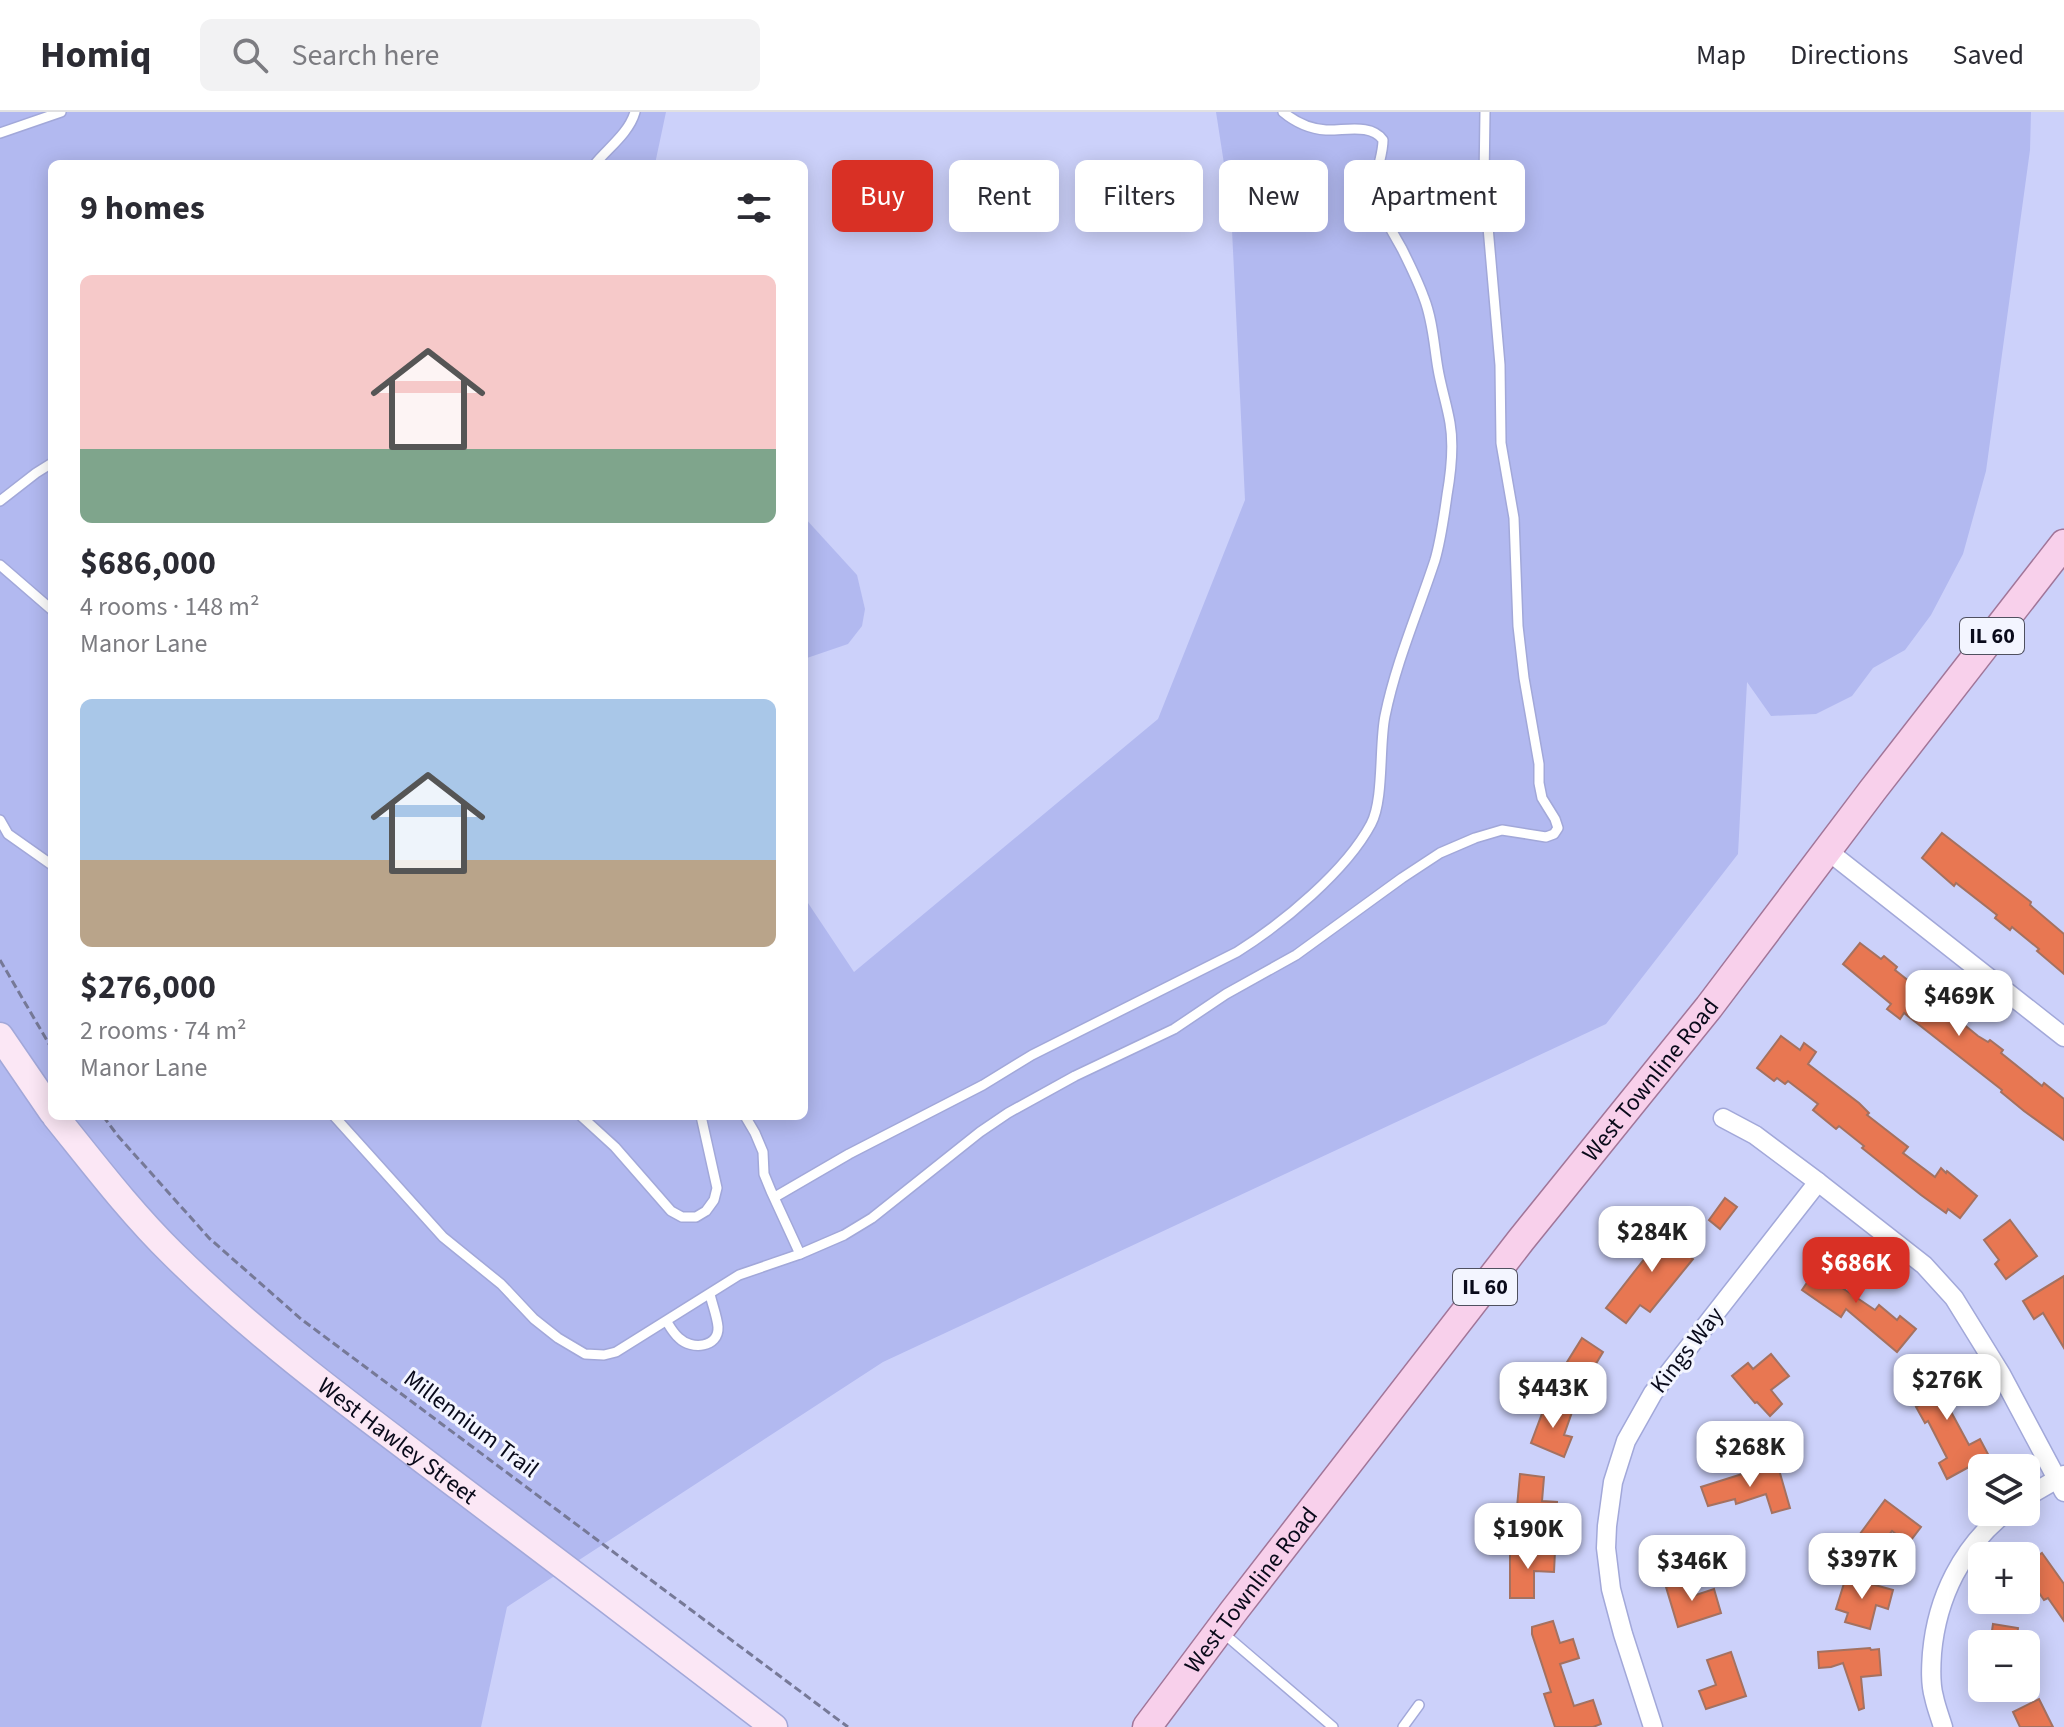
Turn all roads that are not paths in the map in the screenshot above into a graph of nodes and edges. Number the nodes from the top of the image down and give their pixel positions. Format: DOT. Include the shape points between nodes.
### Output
graph roads {
  1 [pos="61,112"];
  2 [pos="635,112"];
  3 [pos="1283,112"];
  4 [pos="1485,112"];
  5 [pos="0,133"];
  6 [pos="599,160"];
  7 [pos="48,466"];
  8 [pos="0,501"];
  9 [pos="2064,544"];
  10 [pos="0,565"];
  11 [pos="48,607"];
  12 [pos="0,820"];
  13 [pos="1828,851"];
  14 [pos="48,862"];
  15 [pos="0,1036"];
  16 [pos="2064,1037"];
  17 [pos="48,1107"];
  18 [pos="1723,1118"];
  19 [pos="58,1120"];
  20 [pos="338,1120"];
  21 [pos="585,1120"];
  22 [pos="702,1120"];
  23 [pos="747,1120"];
  24 [pos="1818,1182"];
  25 [pos="775,1197"];
  26 [pos="800,1254"];
  27 [pos="710,1294"];
  28 [pos="667,1322"];
  29 [pos="2062,1482"];
  30 [pos="2040,1491"];
  31 [pos="1989,1526"];
  32 [pos="1220,1630"];
  33 [pos="1419,1705"];
  34 [pos="774,1727"];
  35 [pos="1147,1727"];
  36 [pos="1333,1727"];
  37 [pos="1403,1727"];
  38 [pos="1653,1727"];
  39 [pos="1943,1727"];
  1 -- 5 [label="lane"];
  2 -- 6 [label="lane"];
  3 -- 25 [label="lane" via="1304,125 1372,131 1383,140 1376,174 1380,208 1426,303 1450,423 1444,517 1384,720 1374,819 1360,843 1299,906 1237,952 1032,1055"];
  4 -- 26 [label="lane" via="1484,181 1500,365 1501,443 1514,518 1518,626 1539,783 1558,828 1546,837 1502,830 1440,853 1296,955 1174,1029 1008,1113 872,1218"];
  7 -- 8 [label="lane"];
  9 -- 13 [label="main road, West Townline Road / IL 60"];
  10 -- 11 [label="lane"];
  12 -- 14 [label="lane" via="8,834"];
  13 -- 16 [label="street"];
  13 -- 32 [label="main road, West Townline Road / IL 60"];
  15 -- 17 [label="street, West Hawley Street"];
  18 -- 24 [label="street"];
  19 -- 34 [label="street, West Hawley Street" via="121,1198 217,1297 331,1391"];
  20 -- 28 [label="lane" via="443,1237 574,1349 585,1354 616,1352"];
  21 -- 22 [label="lane" via="671,1211 696,1217 714,1200 717,1188"];
  23 -- 25 [label="lane"];
  24 -- 29 [label="street" via="1924,1265 1954,1298"];
  24 -- 38 [label="street, Kings Way" via="1653,1393 1626,1441 1613,1482 1606,1548 1611,1589"];
  25 -- 26 [label="lane"];
  26 -- 27 [label="lane" via="739,1275"];
  27 -- 28 [label="lane"];
  27 -- 28 [label="lane" via="718,1329 709,1343 692,1346"];
  29 -- 30 [label="street"];
  31 -- 39 [label="street" via="1953,1575 1939,1608 1931,1668"];
  32 -- 35 [label="main road, West Townline Road / IL 60"];
  32 -- 36 [label="lane"];
  33 -- 37 [label="lane"];
}
